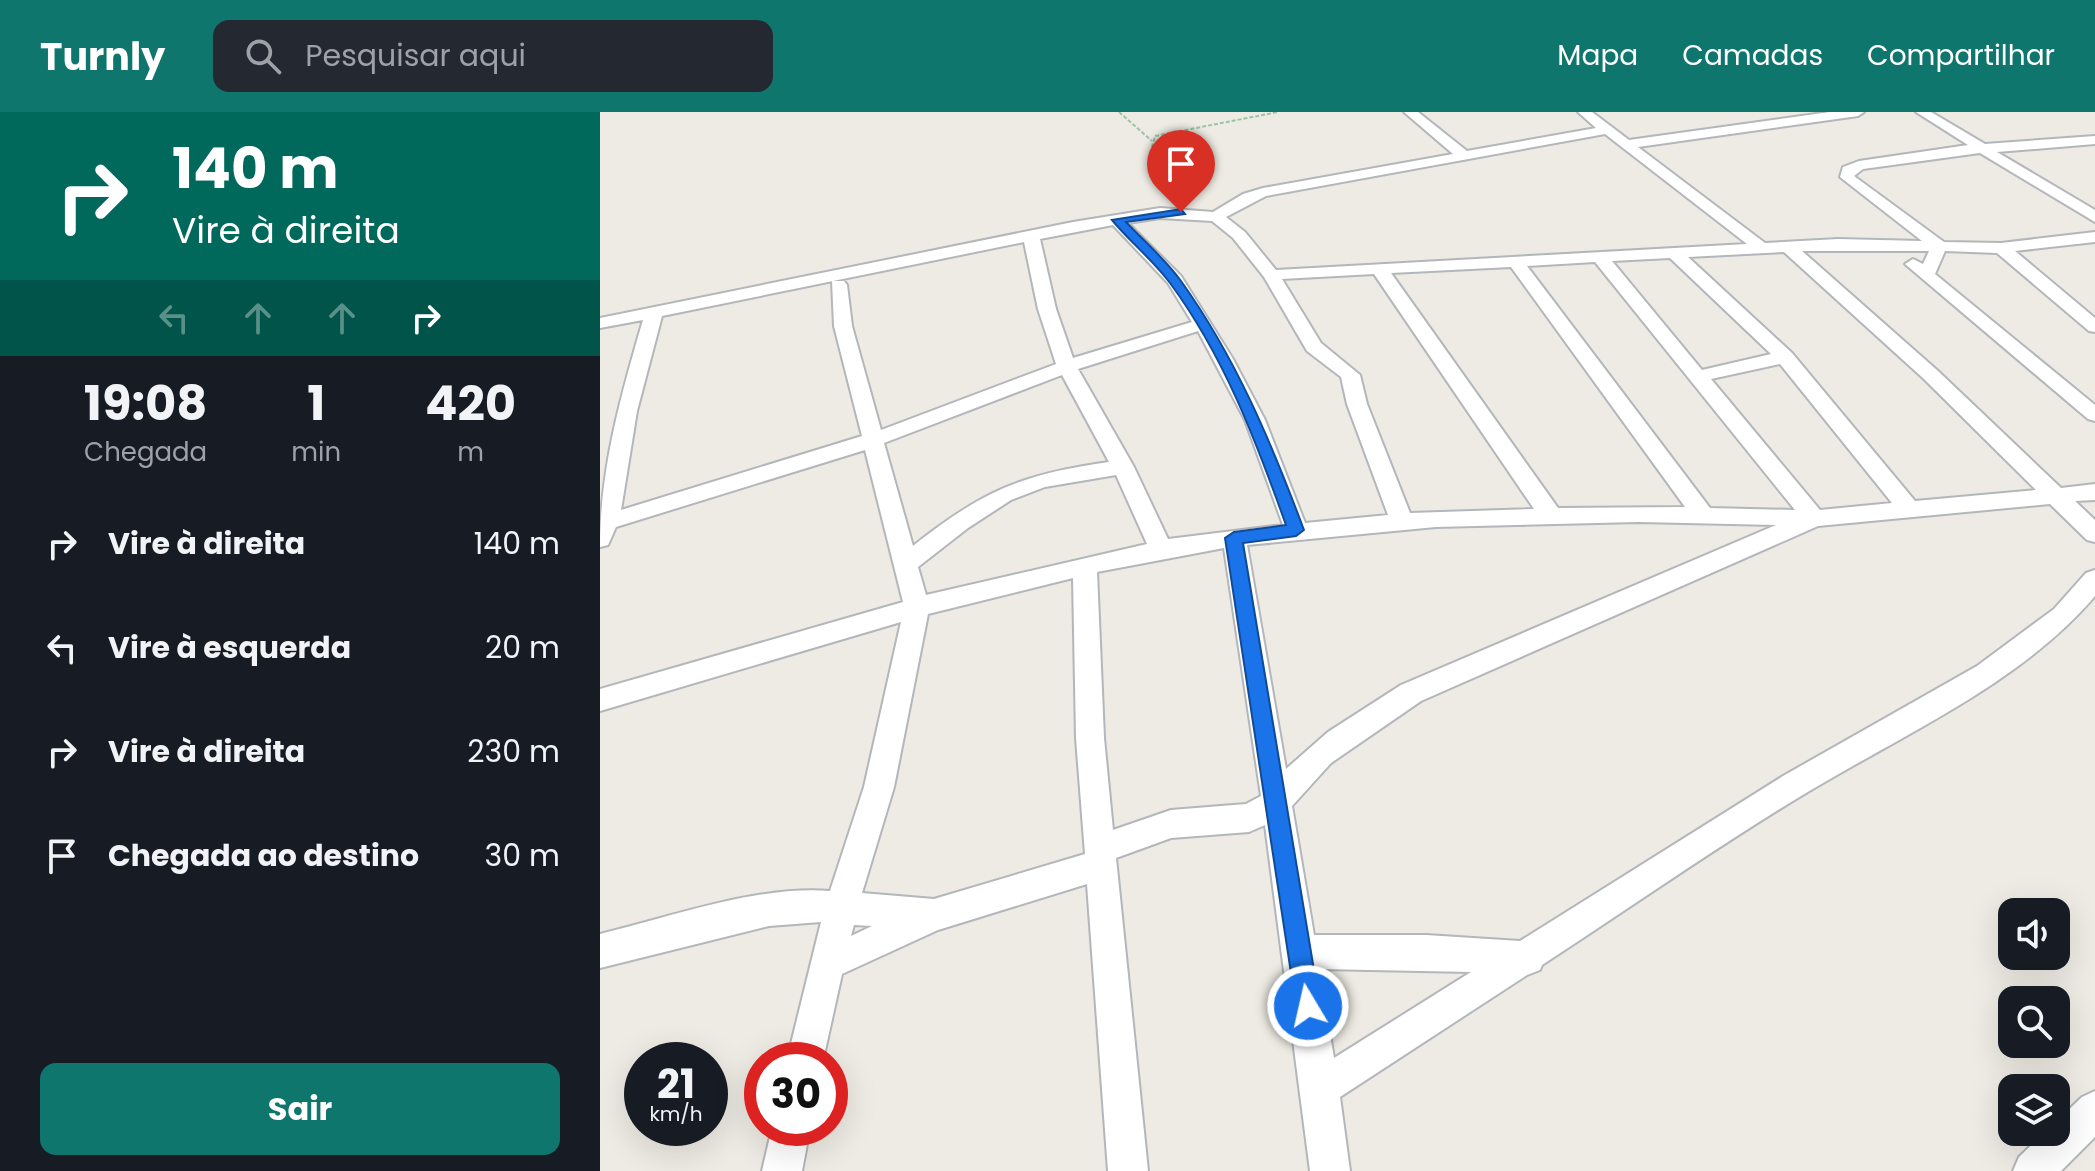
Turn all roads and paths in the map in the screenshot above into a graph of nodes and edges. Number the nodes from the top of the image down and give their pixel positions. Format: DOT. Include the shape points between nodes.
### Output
graph roads {
  1 [pos="1119,112"];
  2 [pos="1278,112"];
  3 [pos="1410,112"];
  4 [pos="1584,112"];
  5 [pos="1858,112"];
  6 [pos="1943,112"];
  7 [pos="1923,113"];
  8 [pos="1781,116"];
  9 [pos="1947,128"];
  10 [pos="1607,130"];
  11 [pos="2095,140"];
  12 [pos="1152,141"];
  13 [pos="1627,144"];
  14 [pos="1984,148"];
  15 [pos="1936,152"];
  16 [pos="1465,156"];
  17 [pos="1207,213"];
  18 [pos="2095,217"];
  19 [pos="1117,220"];
  20 [pos="1031,236"];
  21 [pos="2094,238"];
  22 [pos="1878,244"];
  23 [pos="1939,246"];
  24 [pos="1789,248"];
  25 [pos="2001,248"];
  26 [pos="1763,249"];
  27 [pos="1675,254"];
  28 [pos="1600,258"];
  29 [pos="1516,262"];
  30 [pos="1423,268"];
  31 [pos="1379,269"];
  32 [pos="1927,273"];
  33 [pos="1271,275"];
  34 [pos="830,281"];
  35 [pos="1393,291"];
  36 [pos="654,311"];
  37 [pos="600,323"];
  38 [pos="1201,325"];
  39 [pos="2095,327"];
  40 [pos="1785,357"];
  41 [pos="1066,365"];
  42 [pos="1695,377"];
  43 [pos="2095,415"];
  44 [pos="873,440"];
  45 [pos="1123,467"];
  46 [pos="2095,492"];
  47 [pos="2053,493"];
  48 [pos="1908,508"];
  49 [pos="1703,515"];
  50 [pos="1552,517"];
  51 [pos="1814,518"];
  52 [pos="1402,522"];
  53 [pos="604,530"];
  54 [pos="1296,530"];
  55 [pos="2095,534"];
  56 [pos="1234,538"];
  57 [pos="1161,549"];
  58 [pos="906,564"];
  59 [pos="1085,566"];
  60 [pos="2095,579"];
  61 [pos="917,608"];
  62 [pos="600,700"];
  63 [pos="1277,803"];
  64 [pos="1100,856"];
  65 [pos="841,908"];
  66 [pos="934,915"];
  67 [pos="600,951"];
  68 [pos="1299,952"];
  69 [pos="1528,958"];
  70 [pos="827,964"];
  71 [pos="809,1042"];
  72 [pos="1320,1088"];
  73 [pos="2095,1110"];
  74 [pos="787,1146"];
  75 [pos="782,1171"];
  76 [pos="1128,1171"];
  77 [pos="1330,1171"];
  78 [pos="2033,1171"];
  1 -- 12 [label="path"];
  2 -- 12 [label="path" via="1163,132"];
  3 -- 16 [label="street"];
  4 -- 10 [label="street"];
  5 -- 8 [label="street"];
  6 -- 7 [label="street"];
  7 -- 9 [label="street"];
  8 -- 13 [label="street"];
  9 -- 14 [label="street"];
  9 -- 15 [label="street" via="1937,139"];
  10 -- 13 [label="street"];
  10 -- 16 [label="street"];
  11 -- 14 [label="street"];
  12 -- 17 [label="path" via="1151,151"];
  13 -- 26 [label="street"];
  14 -- 15 [label="street"];
  14 -- 18 [label="street"];
  15 -- 23 [label="street" via="1859,165 1848,170 1847,177"];
  16 -- 17 [label="street" via="1263,192"];
  17 -- 19 [label="street"];
  17 -- 33 [label="street" via="1239,235"];
  19 -- 20 [label="street"];
  19 -- 38 [label="street" via="1175,280"];
  20 -- 34 [label="street"];
  20 -- 41 [label="street"];
  21 -- 25 [label="street"];
  22 -- 23 [label="street"];
  22 -- 24 [label="street"];
  22 -- 32 [label="street"];
  23 -- 25 [label="street"];
  23 -- 32 [label="street"];
  24 -- 26 [label="street"];
  24 -- 47 [label="street"];
  25 -- 39 [label="street"];
  26 -- 27 [label="street"];
  27 -- 28 [label="street"];
  27 -- 40 [label="street"];
  28 -- 29 [label="street"];
  28 -- 42 [label="street"];
  29 -- 30 [label="street"];
  29 -- 49 [label="street"];
  30 -- 31 [label="street"];
  30 -- 35 [label="street"];
  31 -- 33 [label="street"];
  31 -- 35 [label="street"];
  32 -- 43 [label="street"];
  33 -- 52 [label="street" via="1314,347 1350,375"];
  34 -- 36 [label="street"];
  34 -- 44 [label="street"];
  35 -- 50 [label="street"];
  36 -- 37 [label="street"];
  36 -- 53 [label="street" via="627,411"];
  38 -- 41 [label="street"];
  38 -- 54 [label="street" via="1255,420"];
  40 -- 42 [label="street"];
  40 -- 48 [label="street"];
  41 -- 44 [label="street"];
  41 -- 45 [label="street"];
  42 -- 51 [label="street"];
  44 -- 53 [label="street"];
  44 -- 58 [label="street"];
  45 -- 57 [label="street"];
  45 -- 58 [label="street" via="1022,487 999,497"];
  46 -- 47 [label="street"];
  47 -- 48 [label="street"];
  47 -- 55 [label="street"];
  48 -- 51 [label="street"];
  49 -- 50 [label="street"];
  49 -- 51 [label="street"];
  50 -- 52 [label="street"];
  51 -- 63 [label="street" via="1411,693 1307,763"];
  52 -- 54 [label="street"];
  54 -- 56 [label="street"];
  56 -- 57 [label="street"];
  56 -- 63 [label="street"];
  57 -- 59 [label="street"];
  58 -- 61 [label="street"];
  59 -- 61 [label="street"];
  59 -- 64 [label="street"];
  60 -- 69 [label="street" via="2063,616 1986,674 1793,785"];
  61 -- 62 [label="street"];
  61 -- 65 [label="street" via="879,787"];
  63 -- 64 [label="street" via="1249,818 1171,824"];
  63 -- 68 [label="street"];
  64 -- 66 [label="street"];
  64 -- 76 [label="street"];
  65 -- 66 [label="street"];
  65 -- 67 [label="street" via="769,910"];
  65 -- 70 [label="street"];
  66 -- 70 [label="street"];
  68 -- 69 [label="street"];
  68 -- 72 [label="street"];
  69 -- 72 [label="street"];
  70 -- 71 [label="street"];
  72 -- 77 [label="street"];
  73 -- 78 [label="street"];
  74 -- 75 [label="street"];
}
